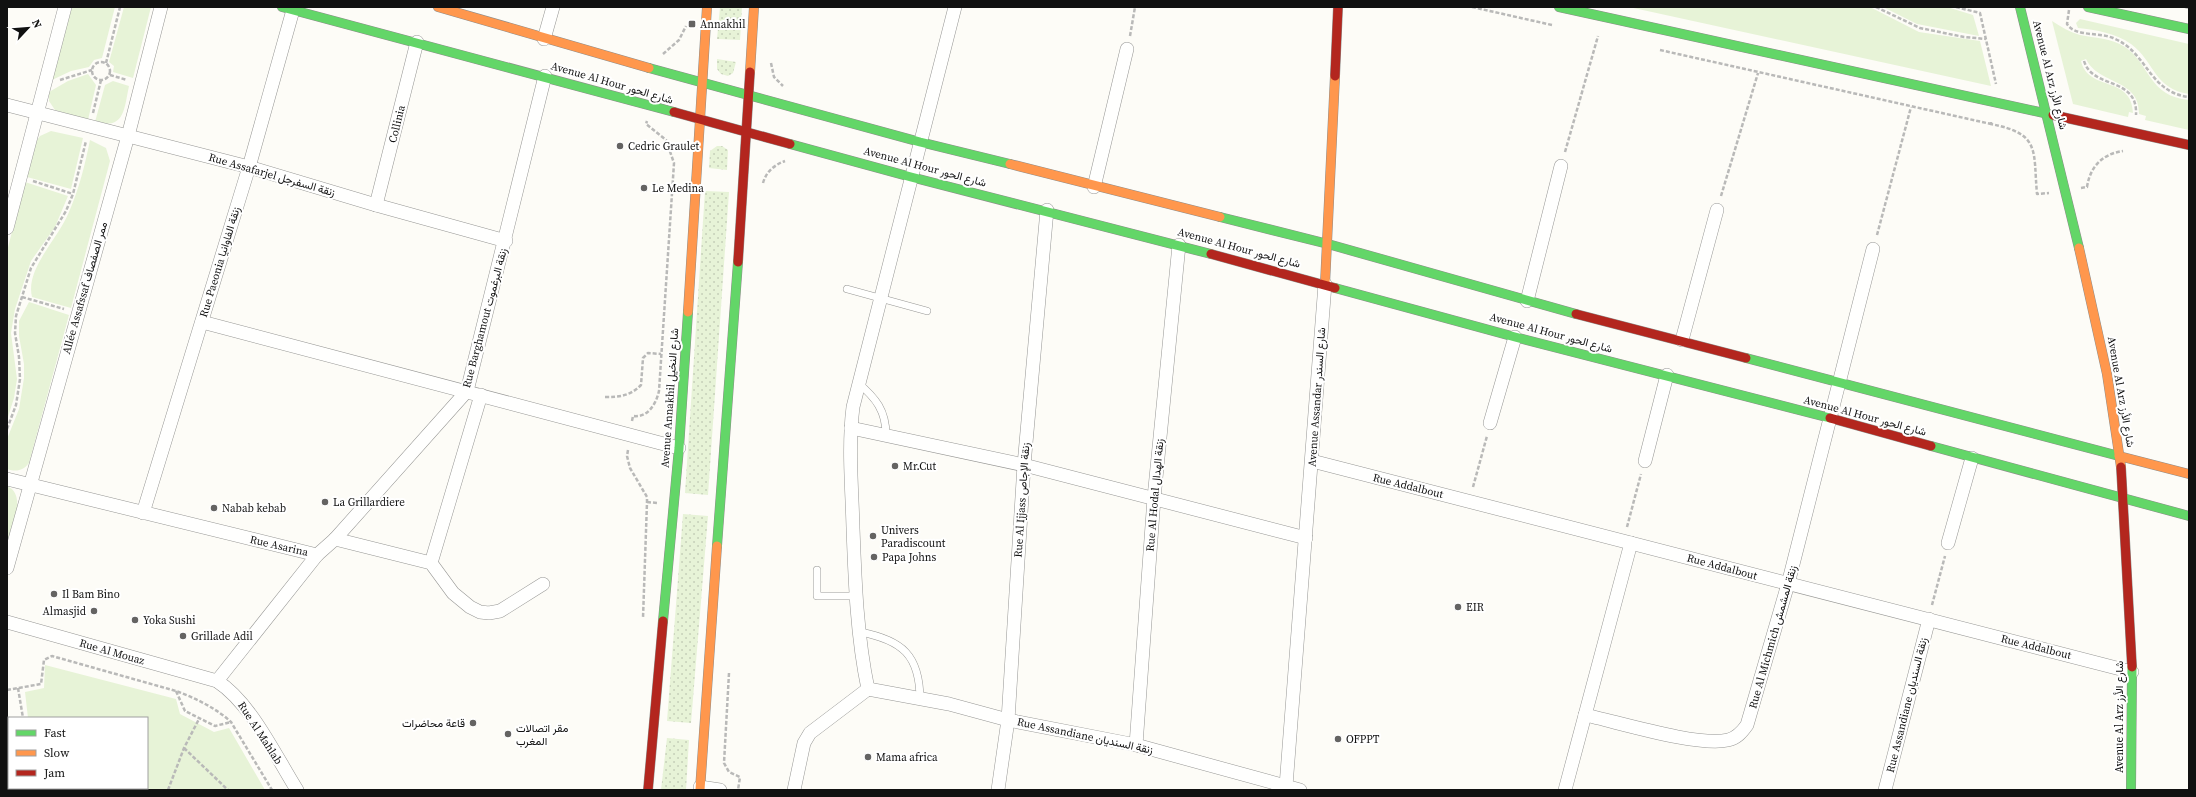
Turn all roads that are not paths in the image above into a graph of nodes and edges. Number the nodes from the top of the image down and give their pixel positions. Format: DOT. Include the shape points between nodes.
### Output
graph roads {
  1 [pos="65,7"];
  2 [pos="162,7"];
  3 [pos="438,7"];
  4 [pos="553,7"];
  5 [pos="707,7"];
  6 [pos="754,7"];
  7 [pos="955,7"];
  8 [pos="1338,7"];
  9 [pos="1559,7"];
  10 [pos="2020,7"];
  11 [pos="2088,7"];
  12 [pos="287,8"];
  13 [pos="2189,29"];
  14 [pos="544,39"];
  15 [pos="417,42"];
  16 [pos="1127,49"];
  17 [pos="545,76"];
  18 [pos="702,82"];
  19 [pos="749,96"];
  20 [pos="7,105"];
  21 [pos="38,113"];
  22 [pos="2047,114"];
  23 [pos="699,120"];
  24 [pos="748,132"];
  25 [pos="128,136"];
  26 [pos="920,142"];
  27 [pos="2189,145"];
  28 [pos="1561,166"];
  29 [pos="249,167"];
  30 [pos="911,177"];
  31 [pos="1094,187"];
  32 [pos="376,205"];
  33 [pos="1047,210"];
  34 [pos="1717,210"];
  35 [pos="7,228"];
  36 [pos="506,241"];
  37 [pos="1328,244"];
  38 [pos="1179,245"];
  39 [pos="1873,249"];
  40 [pos="1325,284"];
  41 [pos="847,288"];
  42 [pos="881,297"];
  43 [pos="1527,301"];
  44 [pos="927,311"];
  45 [pos="202,322"];
  46 [pos="1515,337"];
  47 [pos="1682,340"];
  48 [pos="1667,375"];
  49 [pos="1838,382"];
  50 [pos="858,383"];
  51 [pos="467,391"];
  52 [pos="481,395"];
  53 [pos="1830,418"];
  54 [pos="1490,423"];
  55 [pos="851,428"];
  56 [pos="886,435"];
  57 [pos="679,448"];
  58 [pos="2120,456"];
  59 [pos="1972,458"];
  60 [pos="1312,461"];
  61 [pos="1645,461"];
  62 [pos="1024,465"];
  63 [pos="2189,474"];
  64 [pos="7,479"];
  65 [pos="29,485"];
  66 [pos="1154,498"];
  67 [pos="2123,498"];
  68 [pos="143,513"];
  69 [pos="2189,516"];
  70 [pos="1306,538"];
  71 [pos="335,539"];
  72 [pos="1627,542"];
  73 [pos="1948,543"];
  74 [pos="317,555"];
  75 [pos="431,563"];
  76 [pos="7,568"];
  77 [pos="817,570"];
  78 [pos="543,584"];
  79 [pos="1788,584"];
  80 [pos="856,596"];
  81 [pos="1929,619"];
  82 [pos="7,622"];
  83 [pos="860,632"];
  84 [pos="2132,672"];
  85 [pos="217,681"];
  86 [pos="868,689"];
  87 [pos="920,700"];
  88 [pos="1585,715"];
  89 [pos="1008,720"];
  90 [pos="1136,745"];
  91 [pos="1286,786"];
  92 [pos="700,788"];
  93 [pos="297,790"];
  94 [pos="648,790"];
  95 [pos="720,790"];
  96 [pos="794,790"];
  97 [pos="998,790"];
  98 [pos="1300,790"];
  99 [pos="1565,790"];
  100 [pos="1885,790"];
  101 [pos="2131,790"];
  1 -- 21 [label="street"];
  2 -- 25 [label="street, Allée Assafssaf ممر الصفصاف"];
  3 -- 14 [label="street, Avenue Al Hour شارع الحور"];
  4 -- 14 [label="street"];
  5 -- 18 [label="street, Avenue Annakhil شارع النخيل"];
  6 -- 19 [label="street"];
  7 -- 26 [label="street"];
  8 -- 37 [label="street, Avenue Assandar شارع السندر"];
  9 -- 22 [label="street"];
  10 -- 22 [label="street, Avenue Al Arz شارع الأرز"];
  11 -- 13 [label="street" via="2152,17"];
  12 -- 15 [label="street, Avenue Al Hour شارع الحور"];
  12 -- 29 [label="street, Rue Paeonia زنقة الفاوانيا"];
  14 -- 18 [label="street, Avenue Al Hour شارع الحور"];
  15 -- 17 [label="street, Avenue Al Hour شارع الحور"];
  15 -- 32 [label="street, Collinia"];
  16 -- 31 [label="street"];
  17 -- 23 [label="street, Avenue Al Hour شارع الحور"];
  17 -- 36 [label="street, Rue Barghamout زنقة البرغموت"];
  18 -- 19 [label="street, Avenue Al Hour شارع الحور"];
  18 -- 23 [label="street, Avenue Annakhil شارع النخيل"];
  19 -- 24 [label="street"];
  19 -- 26 [label="street, Avenue Al Hour شارع الحور"];
  20 -- 21 [label="street, Rue Assafarjel زنقة السفرجل"];
  21 -- 25 [label="street, Rue Assafarjel زنقة السفرجل"];
  21 -- 35 [label="street"];
  22 -- 27 [label="street"];
  22 -- 58 [label="street, Avenue Al Arz شارع الأرز" via="2091,296"];
  23 -- 24 [label="street, Avenue Al Hour شارع الحور"];
  23 -- 57 [label="street, Avenue Annakhil شارع النخيل"];
  24 -- 30 [label="street, Avenue Al Hour شارع الحور"];
  24 -- 92 [label="street"];
  25 -- 29 [label="street, Rue Assafarjel زنقة السفرجل"];
  25 -- 65 [label="street, Allée Assafssaf ممر الصفصاف"];
  26 -- 30 [label="street"];
  26 -- 31 [label="street, Avenue Al Hour شارع الحور"];
  28 -- 43 [label="street"];
  29 -- 32 [label="street, Rue Assafarjel زنقة السفرجل"];
  29 -- 45 [label="street, Rue Paeonia زنقة الفاوانيا"];
  30 -- 33 [label="street, Avenue Al Hour شارع الحور"];
  30 -- 42 [label="street"];
  31 -- 37 [label="street, Avenue Al Hour شارع الحور"];
  32 -- 36 [label="street, Rue Assafarjel زنقة السفرجل"];
  33 -- 38 [label="street, Avenue Al Hour شارع الحور"];
  33 -- 62 [label="street, Rue Al Ijjass زنقة الإجاص"];
  34 -- 47 [label="street"];
  36 -- 51 [label="street, Rue Barghamout زنقة البرغموت"];
  37 -- 40 [label="street, Avenue Assandar شارع السندر"];
  37 -- 43 [label="street, Avenue Al Hour شارع الحور"];
  38 -- 40 [label="street, Avenue Al Hour شارع الحور"];
  38 -- 66 [label="street, Rue Al Hodal زنقة الهدال"];
  39 -- 49 [label="street, Rue Al Michmich زنقة المشمش"];
  40 -- 46 [label="street, Avenue Al Hour شارع الحور"];
  40 -- 60 [label="street, Avenue Assandar شارع السندر"];
  41 -- 42 [label="lane"];
  42 -- 44 [label="lane"];
  42 -- 50 [label="street"];
  43 -- 47 [label="street, Avenue Al Hour شارع الحور"];
  45 -- 51 [label="street"];
  45 -- 68 [label="street, Rue Paeonia زنقة الفاوانيا"];
  46 -- 48 [label="street, Avenue Al Hour شارع الحور"];
  46 -- 54 [label="street"];
  47 -- 49 [label="street, Avenue Al Hour شارع الحور"];
  48 -- 53 [label="street, Avenue Al Hour شارع الحور"];
  48 -- 61 [label="street"];
  49 -- 53 [label="street, Rue Al Michmich زنقة المشمش"];
  49 -- 58 [label="street, Avenue Al Hour شارع الحور"];
  50 -- 55 [label="street"];
  50 -- 56 [label="lane" via="871,393 882,408"];
  51 -- 52 [label="street"];
  51 -- 71 [label="street, Rue Barghamout زنقة البرغموت"];
  52 -- 57 [label="street"];
  52 -- 75 [label="street"];
  53 -- 59 [label="street, Avenue Al Hour شارع الحور"];
  53 -- 79 [label="street, Rue Al Michmich زنقة المشمش"];
  55 -- 56 [label="street"];
  55 -- 80 [label="street"];
  56 -- 62 [label="street"];
  57 -- 94 [label="street, Avenue Annakhil شارع النخيل"];
  58 -- 63 [label="street, Avenue Al Hour شارع الحور"];
  58 -- 67 [label="street, Avenue Al Arz شارع الأرز"];
  59 -- 67 [label="street, Avenue Al Hour شارع الحور"];
  59 -- 73 [label="street"];
  60 -- 70 [label="street, Avenue Assandar شارع السندر"];
  60 -- 72 [label="street, Rue Addalbout"];
  62 -- 66 [label="street"];
  62 -- 89 [label="street, Rue Al Ijjass زنقة الإجاص"];
  64 -- 65 [label="street, Rue Asarina"];
  65 -- 68 [label="street, Rue Asarina"];
  65 -- 76 [label="street, Allée Assafssaf ممر الصفصاف"];
  66 -- 70 [label="street"];
  66 -- 90 [label="street, Rue Al Hodal زنقة الهدال"];
  67 -- 69 [label="street, Avenue Al Hour شارع الحور"];
  67 -- 84 [label="street, Avenue Al Arz شارع الأرز"];
  68 -- 74 [label="street, Rue Asarina"];
  70 -- 91 [label="street, Avenue Assandar شارع السندر"];
  71 -- 74 [label="street, Rue Asarina"];
  71 -- 75 [label="street"];
  72 -- 79 [label="street, Rue Addalbout"];
  72 -- 88 [label="street"];
  74 -- 85 [label="street"];
  75 -- 78 [label="street" via="453,593 480,612 500,611"];
  77 -- 80 [label="lane" via="817,596"];
  79 -- 81 [label="street, Rue Addalbout"];
  79 -- 88 [label="street, Rue Al Michmich زنقة المشمش" via="1747,725 1740,735 1728,740 1698,739"];
  80 -- 83 [label="street"];
  81 -- 84 [label="street, Rue Addalbout"];
  81 -- 100 [label="street, Rue Assandiane زنقة السنديان"];
  82 -- 85 [label="street, Rue Al Mouaz"];
  83 -- 86 [label="street"];
  83 -- 87 [label="lane" via="895,642 904,650 917,672"];
  84 -- 101 [label="street, Avenue Al Arz شارع الأرز"];
  85 -- 93 [label="street, Rue Al Mahlab" via="231,690 246,710"];
  86 -- 87 [label="street, Rue Assandiane زنقة السنديان"];
  86 -- 96 [label="street" via="810,733 804,743"];
  87 -- 89 [label="street, Rue Assandiane زنقة السنديان" via="949,704"];
  88 -- 99 [label="street"];
  89 -- 90 [label="street, Rue Assandiane زنقة السنديان"];
  89 -- 97 [label="street, Rue Al Ijjass زنقة الإجاص"];
  90 -- 91 [label="street, Rue Assandiane زنقة السنديان"];
  91 -- 98 [label="street, Rue Assandiane زنقة السنديان"];
  92 -- 95 [label="street"];
}
